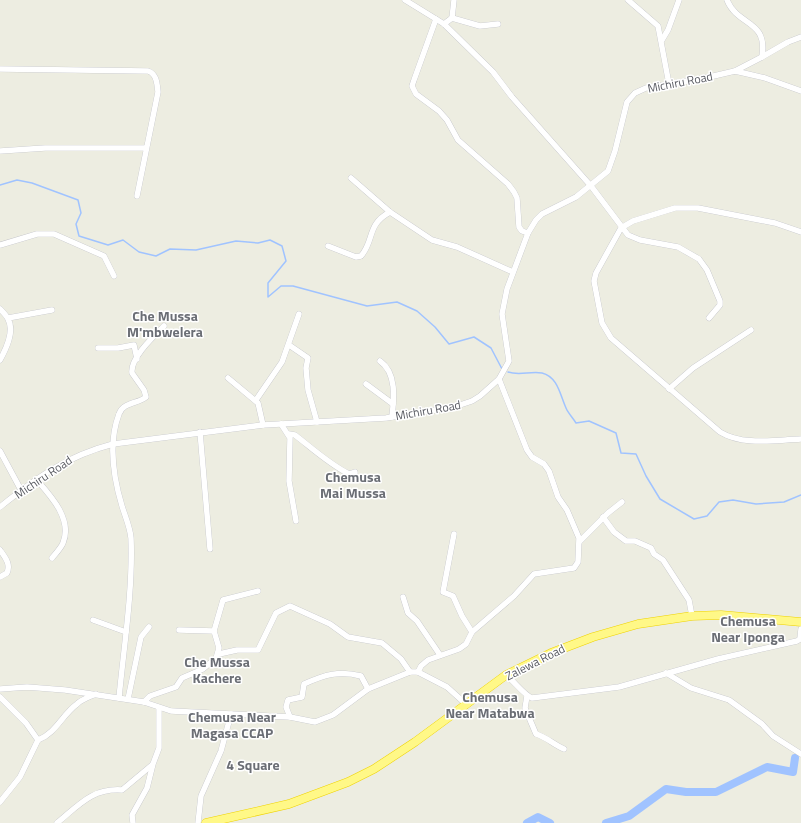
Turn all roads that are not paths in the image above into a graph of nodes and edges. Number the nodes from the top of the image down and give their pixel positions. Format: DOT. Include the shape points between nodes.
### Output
graph roads {
  1 [pos="406,0"];
  2 [pos="454,0"];
  3 [pos="628,0"];
  4 [pos="680,0"];
  5 [pos="727,0"];
  6 [pos="452,18"];
  7 [pos="436,19"];
  8 [pos="444,24"];
  9 [pos="498,24"];
  10 [pos="801,37"];
  11 [pos="662,40"];
  12 [pos="762,58"];
  13 [pos="0,69"];
  14 [pos="735,71"];
  15 [pos="669,84"];
  16 [pos="801,91"];
  17 [pos="146,148"];
  18 [pos="0,151"];
  19 [pos="351,178"];
  20 [pos="591,186"];
  21 [pos="137,196"];
  22 [pos="390,212"];
  23 [pos="622,228"];
  24 [pos="801,232"];
  25 [pos="528,233"];
  26 [pos="0,245"];
  27 [pos="328,246"];
  28 [pos="513,272"];
  29 [pos="114,276"];
  30 [pos="0,309"];
  31 [pos="52,310"];
  32 [pos="299,314"];
  33 [pos="8,318"];
  34 [pos="709,318"];
  35 [pos="164,326"];
  36 [pos="751,330"];
  37 [pos="289,345"];
  38 [pos="98,348"];
  39 [pos="137,359"];
  40 [pos="0,360"];
  41 [pos="380,361"];
  42 [pos="228,378"];
  43 [pos="499,379"];
  44 [pos="366,384"];
  45 [pos="669,388"];
  46 [pos="256,400"];
  47 [pos="393,404"];
  48 [pos="392,417"];
  49 [pos="317,422"];
  50 [pos="281,424"];
  51 [pos="263,425"];
  52 [pos="200,432"];
  53 [pos="289,434"];
  54 [pos="801,439"];
  55 [pos="112,444"];
  56 [pos="0,451"];
  57 [pos="355,472"];
  58 [pos="36,479"];
  59 [pos="21,490"];
  60 [pos="622,502"];
  61 [pos="0,507"];
  62 [pos="603,517"];
  63 [pos="296,521"];
  64 [pos="454,534"];
  65 [pos="580,542"];
  66 [pos="210,549"];
  67 [pos="0,550"];
  68 [pos="52,558"];
  69 [pos="0,576"];
  70 [pos="258,590"];
  71 [pos="403,597"];
  72 [pos="692,616"];
  73 [pos="93,620"];
  74 [pos="801,622"];
  75 [pos="150,627"];
  76 [pos="801,629"];
  77 [pos="179,630"];
  78 [pos="214,631"];
  79 [pos="126,632"];
  80 [pos="472,632"];
  81 [pos="218,654"];
  82 [pos="440,656"];
  83 [pos="410,672"];
  84 [pos="418,672"];
  85 [pos="666,673"];
  86 [pos="506,675"];
  87 [pos="0,689"];
  88 [pos="368,689"];
  89 [pos="97,694"];
  90 [pos="527,696"];
  91 [pos="0,697"];
  92 [pos="119,698"];
  93 [pos="128,699"];
  94 [pos="144,702"];
  95 [pos="467,705"];
  96 [pos="159,708"];
  97 [pos="231,714"];
  98 [pos="290,717"];
  99 [pos="38,740"];
  100 [pos="564,749"];
  101 [pos="801,754"];
  102 [pos="153,764"];
  103 [pos="0,802"];
  104 [pos="219,822"];
  105 [pos="57,823"];
  106 [pos="133,823"];
  107 [pos="198,823"];
  108 [pos="206,823"];
  1 -- 7 [label="street"];
  2 -- 6 [label="street"];
  3 -- 11 [label="street" via="658,26"];
  4 -- 11 [label="street"];
  5 -- 12 [label="street" via="736,12 759,32 764,47"];
  6 -- 8 [label="street"];
  6 -- 9 [label="street" via="480,26"];
  7 -- 8 [label="street"];
  7 -- 25 [label="street" via="413,89 444,117 458,140 509,186 517,198 519,227"];
  8 -- 20 [label="street" via="493,72"];
  10 -- 12 [label="street"];
  11 -- 15 [label="street"];
  12 -- 14 [label="street"];
  13 -- 17 [label="street" via="150,71 156,79 158,92"];
  14 -- 15 [label="street, Michiru Road"];
  14 -- 16 [label="street, Michiru Road" via="765,78"];
  15 -- 20 [label="street, Michiru Road" via="642,89 631,97 623,117 612,162 608,170"];
  17 -- 18 [label="street" via="46,148"];
  17 -- 21 [label="street"];
  19 -- 22 [label="street"];
  20 -- 23 [label="street"];
  20 -- 25 [label="street, Michiru Road" via="576,197 542,214"];
  22 -- 27 [label="street" via="375,223 367,247 361,256 356,257"];
  22 -- 28 [label="street" via="432,240 457,247"];
  23 -- 24 [label="street" via="655,213 675,208 698,208 775,223"];
  23 -- 34 [label="street" via="633,238 678,246 699,259 707,270 720,301 720,305"];
  23 -- 45 [label="street" via="594,281 602,323 611,338"];
  25 -- 28 [label="street, Michiru Road"];
  26 -- 29 [label="street" via="37,234 54,234 104,256"];
  28 -- 43 [label="street, Michiru Road" via="502,319 509,361"];
  30 -- 33 [label="street"];
  31 -- 33 [label="street"];
  32 -- 37 [label="street"];
  33 -- 40 [label="street" via="8,342"];
  35 -- 39 [label="street" via="148,340"];
  36 -- 45 [label="street" via="693,368"];
  37 -- 46 [label="street" via="282,362"];
  37 -- 49 [label="street" via="308,358 308,390"];
  38 -- 39 [label="street" via="134,345"];
  39 -- 55 [label="street" via="131,369 146,396 128,404 121,411"];
  41 -- 47 [label="street" via="391,377"];
  42 -- 46 [label="street"];
  43 -- 48 [label="street, Michiru Road" via="480,396 462,405"];
  43 -- 65 [label="street" via="527,450 549,471 558,497 567,510"];
  44 -- 47 [label="street"];
  45 -- 54 [label="street" via="728,436 746,441"];
  46 -- 51 [label="street"];
  47 -- 48 [label="street"];
  48 -- 49 [label="street, Michiru Road"];
  49 -- 50 [label="street, Michiru Road"];
  50 -- 51 [label="street, Michiru Road"];
  50 -- 53 [label="street"];
  51 -- 52 [label="street, Michiru Road"];
  52 -- 55 [label="street, Michiru Road"];
  52 -- 66 [label="street"];
  53 -- 57 [label="street" via="297,436 342,471 349,474"];
  53 -- 63 [label="street" via="289,481"];
  55 -- 58 [label="street, Michiru Road" via="76,456"];
  55 -- 79 [label="street" via="116,480 131,535"];
  56 -- 59 [label="street"];
  58 -- 59 [label="street, Michiru Road"];
  58 -- 68 [label="street" via="51,496 64,522 63,543"];
  59 -- 61 [label="street, Michiru Road"];
  60 -- 62 [label="street"];
  62 -- 65 [label="street"];
  62 -- 72 [label="street" via="614,532 626,542 635,541 651,548 654,554 663,560 689,600"];
  64 -- 80 [label="street" via="443,592 453,596"];
  65 -- 80 [label="street" via="576,566 534,574 514,596"];
  67 -- 69 [label="street" via="9,568 7,573"];
  70 -- 78 [label="street" via="224,600"];
  71 -- 82 [label="street" via="408,613 417,621"];
  72 -- 74 [label="highway, Zalewa Road"];
  72 -- 86 [label="highway, Zalewa Road" via="638,624 593,637 551,653"];
  73 -- 79 [label="street"];
  75 -- 93 [label="street" via="141,637"];
  76 -- 85 [label="street" via="800,639 797,641 730,655"];
  77 -- 78 [label="street"];
  78 -- 81 [label="street" via="219,644"];
  79 -- 92 [label="street"];
  80 -- 82 [label="street" via="463,646"];
  81 -- 83 [label="street" via="258,650 276,613 290,606 330,624 348,637 382,643 401,659"];
  81 -- 94 [label="street" via="203,669 182,678 176,687 150,696"];
  82 -- 84 [label="street" via="428,660 420,666"];
  83 -- 84 [label="street"];
  83 -- 88 [label="street"];
  84 -- 95 [label="street" via="447,687"];
  85 -- 90 [label="street" via="619,687 532,698"];
  85 -- 101 [label="street" via="692,688 729,700 762,724 773,736"];
  86 -- 90 [label="street" via="518,684"];
  86 -- 95 [label="highway, Zalewa Road"];
  87 -- 89 [label="street" via="45,688"];
  88 -- 98 [label="street" via="334,715 322,720 316,722"];
  88 -- 98 [label="street" via="361,676 349,673 325,675 304,684 302,697 288,700 286,707"];
  89 -- 92 [label="street"];
  89 -- 99 [label="street" via="77,704 53,731"];
  90 -- 100 [label="street" via="525,708 536,734"];
  91 -- 99 [label="street" via="26,722"];
  92 -- 93 [label="street"];
  93 -- 94 [label="street"];
  94 -- 96 [label="street"];
  95 -- 104 [label="highway, Zalewa Road" via="397,754 348,782 281,806"];
  96 -- 97 [label="street" via="191,713"];
  96 -- 102 [label="street" via="159,748"];
  97 -- 98 [label="street"];
  97 -- 107 [label="street" via="221,751 201,796"];
  99 -- 103 [label="street" via="20,777"];
  102 -- 105 [label="street" via="122,790 99,791"];
  102 -- 106 [label="street" via="147,788 132,815"];
  104 -- 108 [label="highway, Zalewa Road"];
}
